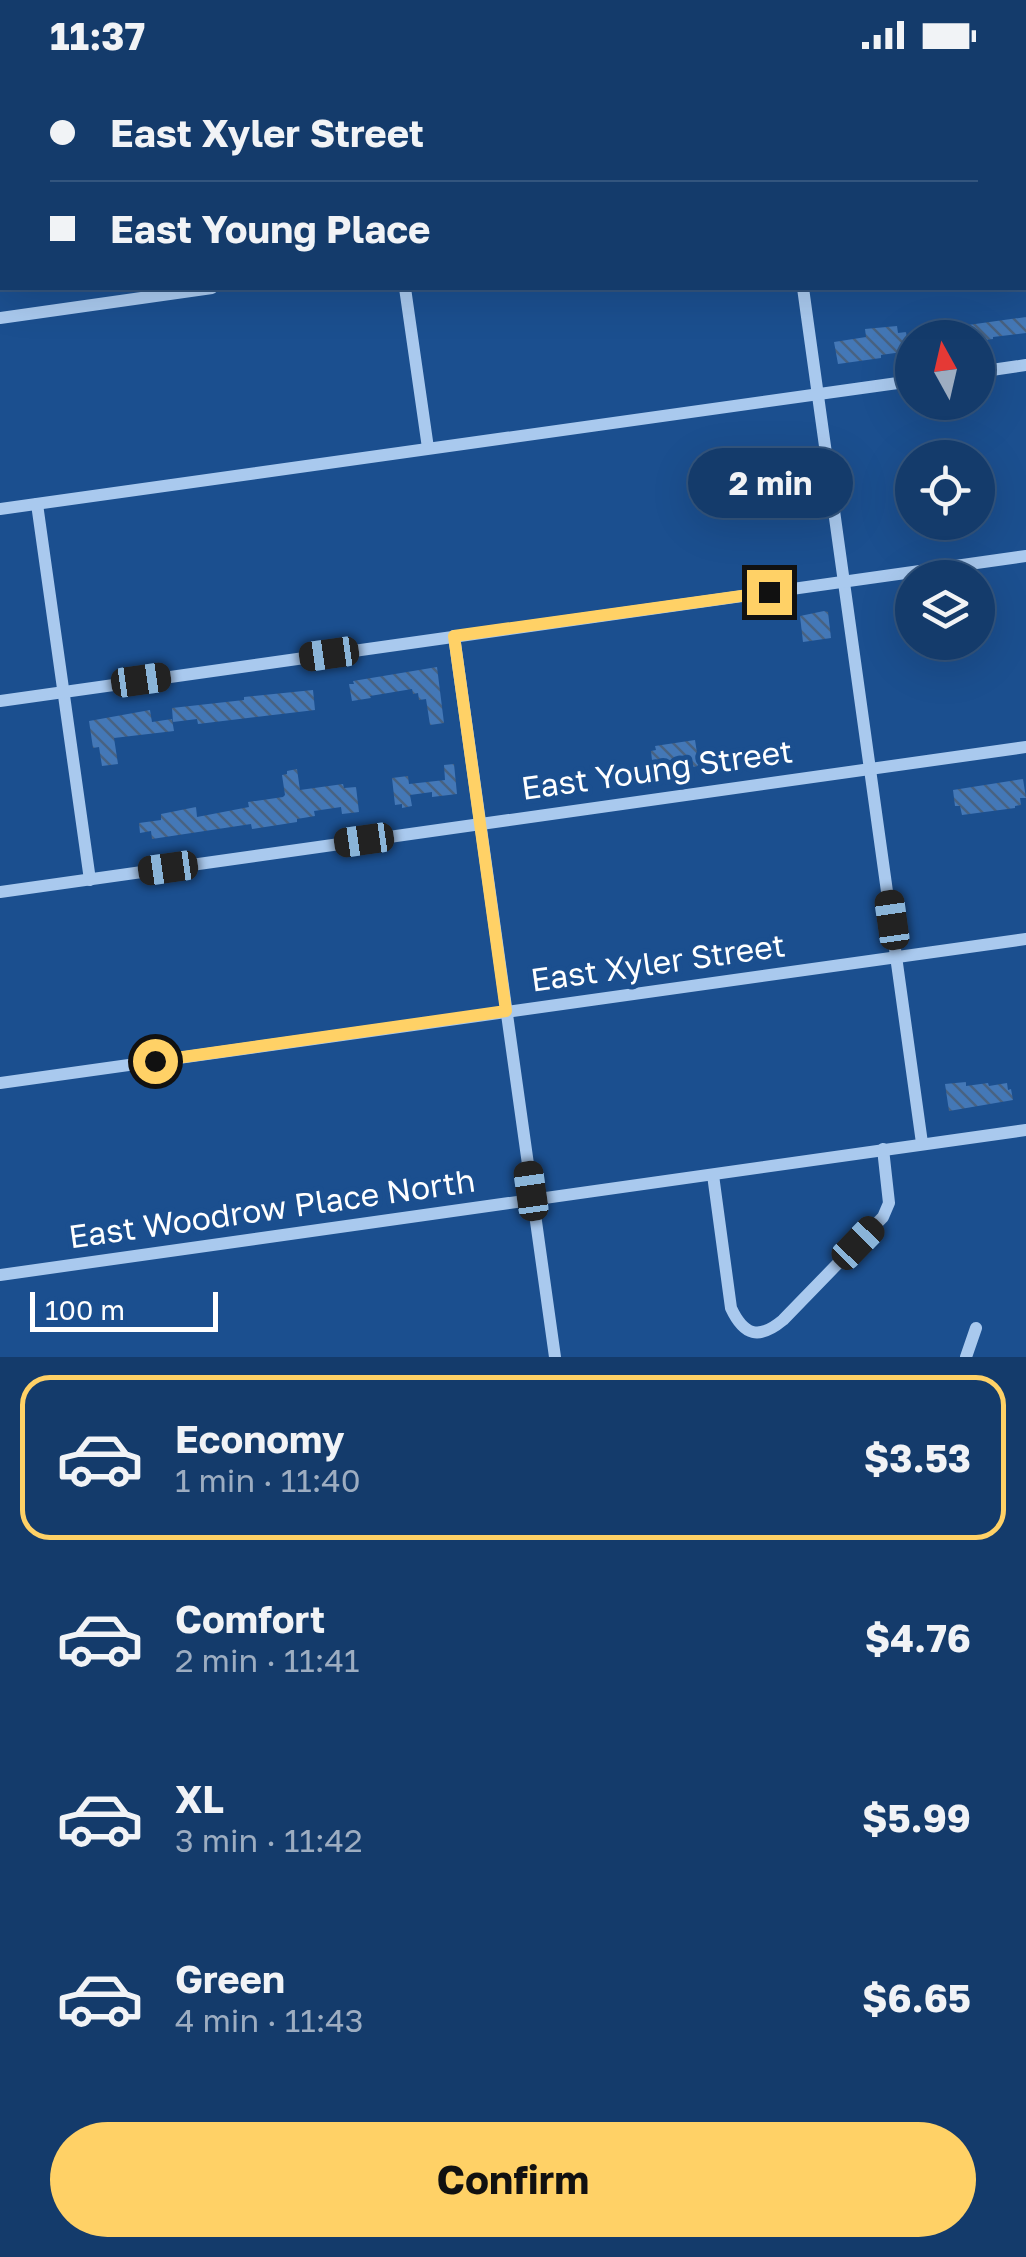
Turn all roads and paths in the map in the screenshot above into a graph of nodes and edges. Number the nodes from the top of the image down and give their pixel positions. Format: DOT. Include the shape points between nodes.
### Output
graph roads {
  1 [pos="198,290"];
  2 [pos="405,290"];
  3 [pos="803,290"];
  4 [pos="0,318"];
  5 [pos="1026,365"];
  6 [pos="995,370"];
  7 [pos="895,383"];
  8 [pos="818,394"];
  9 [pos="428,448"];
  10 [pos="38,504"];
  11 [pos="0,509"];
  12 [pos="1026,556"];
  13 [pos="846,582"];
  14 [pos="454,636"];
  15 [pos="65,691"];
  16 [pos="0,700"];
  17 [pos="1026,747"];
  18 [pos="870,768"];
  19 [pos="481,823"];
  20 [pos="90,880"];
  21 [pos="0,892"];
  22 [pos="1026,940"];
  23 [pos="897,958"];
  24 [pos="506,1011"];
  25 [pos="0,1083"];
  26 [pos="1026,1130"];
  27 [pos="922,1143"];
  28 [pos="883,1149"];
  29 [pos="713,1175"];
  30 [pos="532,1200"];
  31 [pos="0,1275"];
  32 [pos="976,1328"];
  33 [pos="555,1357"];
  34 [pos="966,1357"];
  1 -- 4 [label="street"];
  2 -- 9 [label="street"];
  3 -- 8 [label="street"];
  5 -- 6 [label="street"];
  7 -- 8 [label="street"];
  8 -- 9 [label="street"];
  8 -- 13 [label="street"];
  9 -- 10 [label="street"];
  10 -- 11 [label="street"];
  10 -- 15 [label="street"];
  12 -- 13 [label="street"];
  13 -- 14 [label="street"];
  13 -- 18 [label="street"];
  14 -- 15 [label="street"];
  14 -- 19 [label="street"];
  15 -- 16 [label="street"];
  15 -- 20 [label="street"];
  17 -- 18 [label="street, East Young Street"];
  18 -- 19 [label="street, East Young Street"];
  18 -- 23 [label="street"];
  19 -- 20 [label="street, East Young Street"];
  19 -- 24 [label="street"];
  20 -- 21 [label="street, East Young Street"];
  22 -- 23 [label="street, East Xyler Street"];
  23 -- 24 [label="street, East Xyler Street"];
  23 -- 27 [label="street"];
  24 -- 25 [label="street, East Xyler Street"];
  24 -- 30 [label="street"];
  26 -- 27 [label="street, East Woodrow Place North"];
  27 -- 28 [label="street, East Woodrow Place North"];
  28 -- 29 [label="street, East Woodrow Place North"];
  28 -- 29 [label="street" via="888,1203 882,1217 771,1330 748,1331 731,1308"];
  29 -- 30 [label="street, East Woodrow Place North"];
  30 -- 31 [label="street, East Woodrow Place North"];
  30 -- 33 [label="street"];
  32 -- 34 [label="street"];
}
